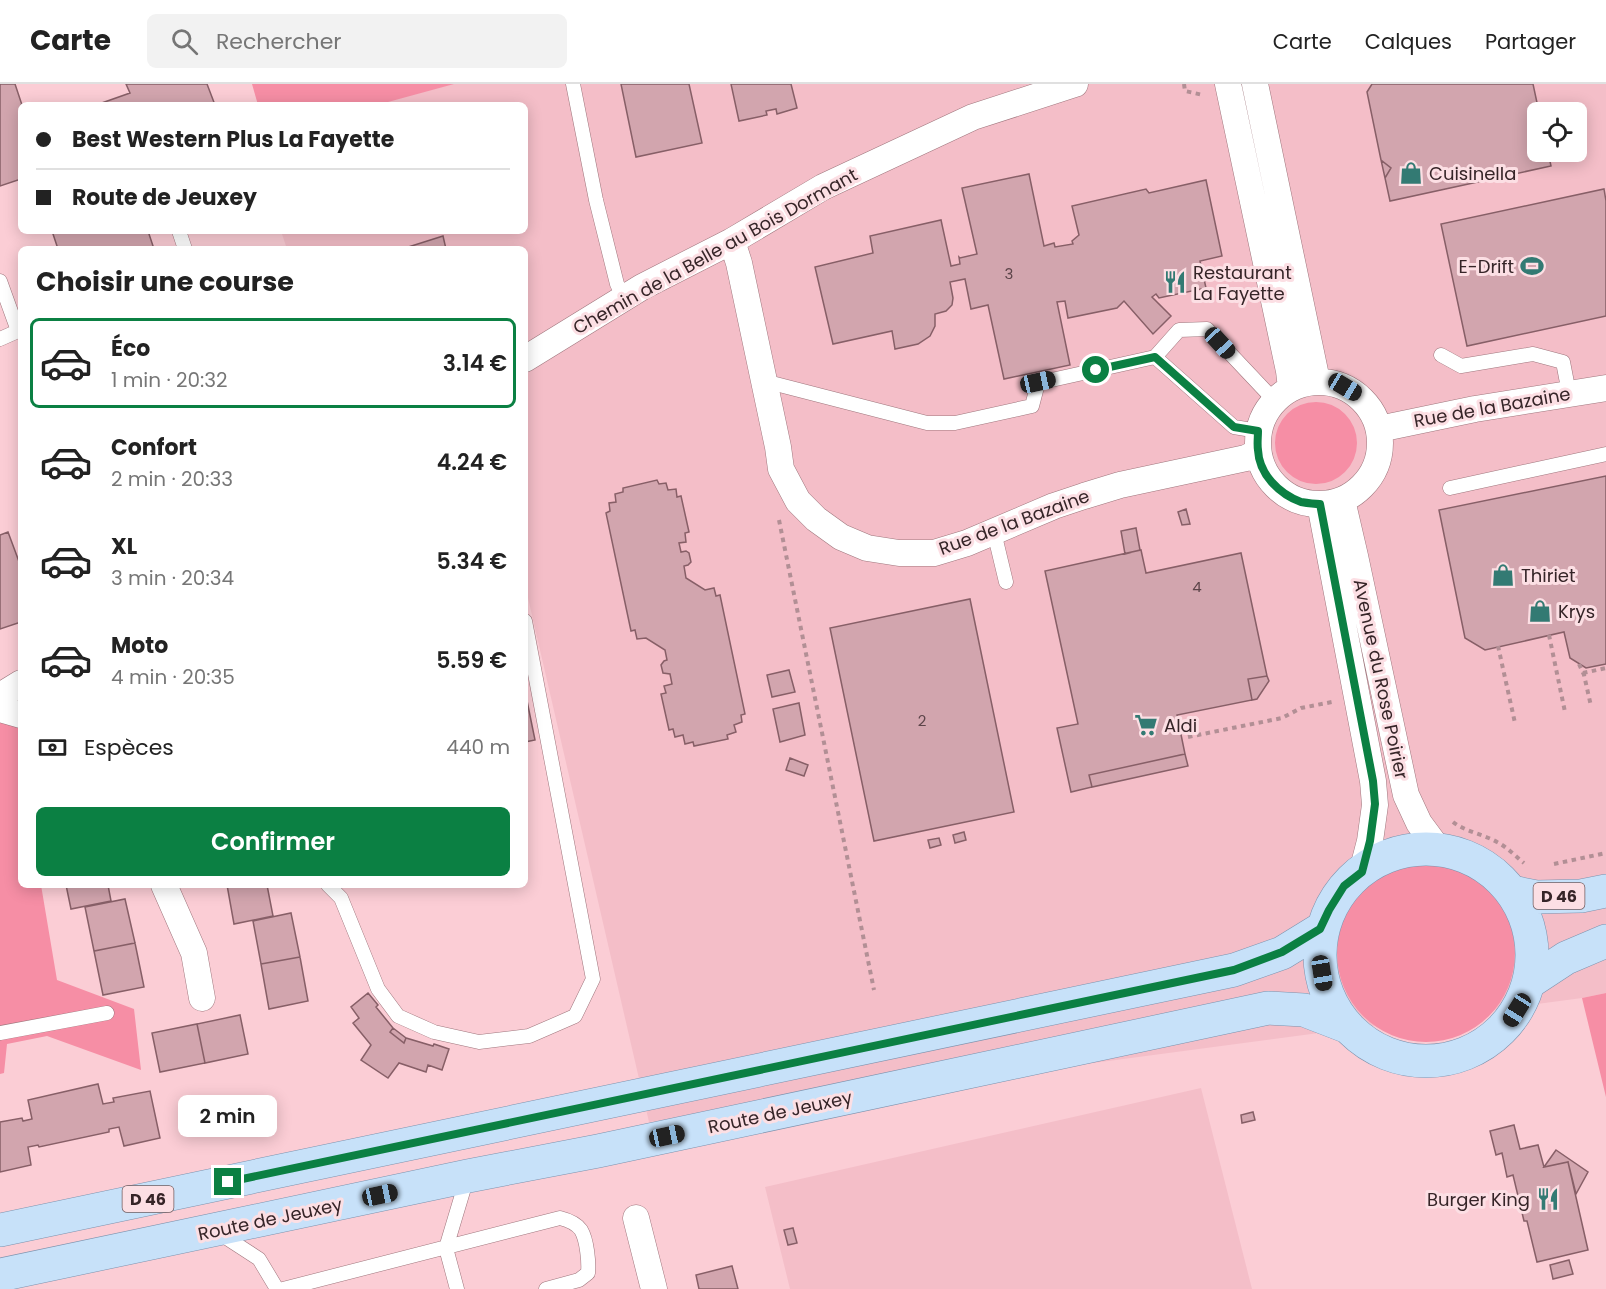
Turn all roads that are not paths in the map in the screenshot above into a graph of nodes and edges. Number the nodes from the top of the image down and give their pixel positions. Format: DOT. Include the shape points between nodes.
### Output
graph roads {
  1 [pos="573,84"];
  2 [pos="1075,84"];
  3 [pos="1228,84"];
  4 [pos="1255,84"];
  5 [pos="732,241"];
  6 [pos="0,281"];
  7 [pos="624,298"];
  8 [pos="18,332"];
  9 [pos="18,335"];
  10 [pos="0,339"];
  11 [pos="1441,355"];
  12 [pos="528,357"];
  13 [pos="1155,357"];
  14 [pos="764,381"];
  15 [pos="1317,381"];
  16 [pos="1606,388"];
  17 [pos="1569,393"];
  18 [pos="1283,394"];
  19 [pos="1379,429"];
  20 [pos="1258,442"];
  21 [pos="1606,454"];
  22 [pos="1450,488"];
  23 [pos="1331,502"];
  24 [pos="994,532"];
  25 [pos="1006,582"];
  26 [pos="528,637"];
  27 [pos="18,685"];
  28 [pos="0,696"];
  29 [pos="0,709"];
  30 [pos="18,714"];
  31 [pos="1439,850"];
  32 [pos="1362,872"];
  33 [pos="1519,879"];
  34 [pos="165,888"];
  35 [pos="331,888"];
  36 [pos="1606,891"];
  37 [pos="1320,929"];
  38 [pos="1606,941"];
  39 [pos="1531,981"];
  40 [pos="202,998"];
  41 [pos="108,1013"];
  42 [pos="1348,1028"];
  43 [pos="0,1033"];
  44 [pos="468,1176"];
  45 [pos="636,1218"];
  46 [pos="0,1230"];
  47 [pos="215,1230"];
  48 [pos="446,1248"];
  49 [pos="0,1275"];
  50 [pos="277,1289"];
  51 [pos="284,1289"];
  52 [pos="457,1289"];
  53 [pos="546,1289"];
  54 [pos="654,1289"];
  1 -- 7 [label="lane" via="596,200"];
  2 -- 5 [label="street, Chemin de la Belle au Bois Dormant" via="973,117 823,187"];
  3 -- 18 [label="street" via="1289,371"];
  4 -- 15 [label="street"];
  5 -- 7 [label="street, Chemin de la Belle au Bois Dormant"];
  5 -- 14 [label="street, Rue de la Bazaine"];
  6 -- 8 [label="lane"];
  7 -- 12 [label="street, Chemin de la Belle au Bois Dormant"];
  9 -- 10 [label="lane"];
  11 -- 17 [label="lane" via="1461,366 1533,354 1563,362"];
  13 -- 14 [label="lane" via="1038,382 1032,406 955,423 927,423"];
  13 -- 18 [label="lane" via="1179,330 1207,329"];
  13 -- 20 [label="lane" via="1234,427"];
  14 -- 24 [label="street, Rue de la Bazaine" via="781,469 798,501 841,537 878,550 934,553"];
  15 -- 18 [label="street"];
  15 -- 19 [label="street" via="1331,382 1357,394 1375,416"];
  16 -- 17 [label="street, Rue de la Bazaine"];
  17 -- 19 [label="street, Rue de la Bazaine"];
  18 -- 20 [label="street" via="1264,415"];
  19 -- 23 [label="street" via="1379,455 1369,479 1357,491"];
  20 -- 23 [label="street" via="1263,469 1286,495 1302,502"];
  20 -- 24 [label="street, Rue de la Bazaine" via="1245,458 1093,493"];
  21 -- 22 [label="lane"];
  23 -- 31 [label="street, Avenue du Rose Poirier" via="1353,546 1406,795 1419,823"];
  23 -- 32 [label="street, Avenue du Rose Poirier" via="1356,696 1375,804"];
  24 -- 25 [label="lane"];
  26 -- 35 [label="lane" via="593,979 575,1016 529,1036 479,1042 434,1032 398,1016 378,989 341,898"];
  27 -- 28 [label="street"];
  29 -- 30 [label="street"];
  31 -- 32 [label="main road" via="1399,851 1376,860"];
  31 -- 33 [label="main road" via="1475,859 1497,874"];
  32 -- 37 [label="main road" via="1344,886"];
  33 -- 36 [label="main road, D 46" via="1536,897"];
  33 -- 39 [label="main road" via="1533,942"];
  34 -- 40 [label="street" via="194,952"];
  37 -- 42 [label="main road" via="1319,956 1325,990"];
  37 -- 46 [label="main road, D 46" via="1282,952 1234,970"];
  38 -- 39 [label="main road" via="1566,958"];
  39 -- 42 [label="main road" via="1507,1026 1476,1050 1454,1059 1412,1061 1366,1044"];
  41 -- 43 [label="lane"];
  42 -- 44 [label="main road, Route de Jeuxey" via="1304,1010 1268,1008"];
  44 -- 47 [label="main road, Route de Jeuxey"];
  44 -- 48 [label="lane"];
  45 -- 54 [label="street"];
  47 -- 49 [label="main road, Route de Jeuxey"];
  47 -- 50 [label="lane" via="259,1259"];
  48 -- 51 [label="lane"];
  48 -- 52 [label="lane"];
  48 -- 53 [label="lane" via="561,1218 572,1221 581,1231 590,1261 588,1273 579,1280"];
}
